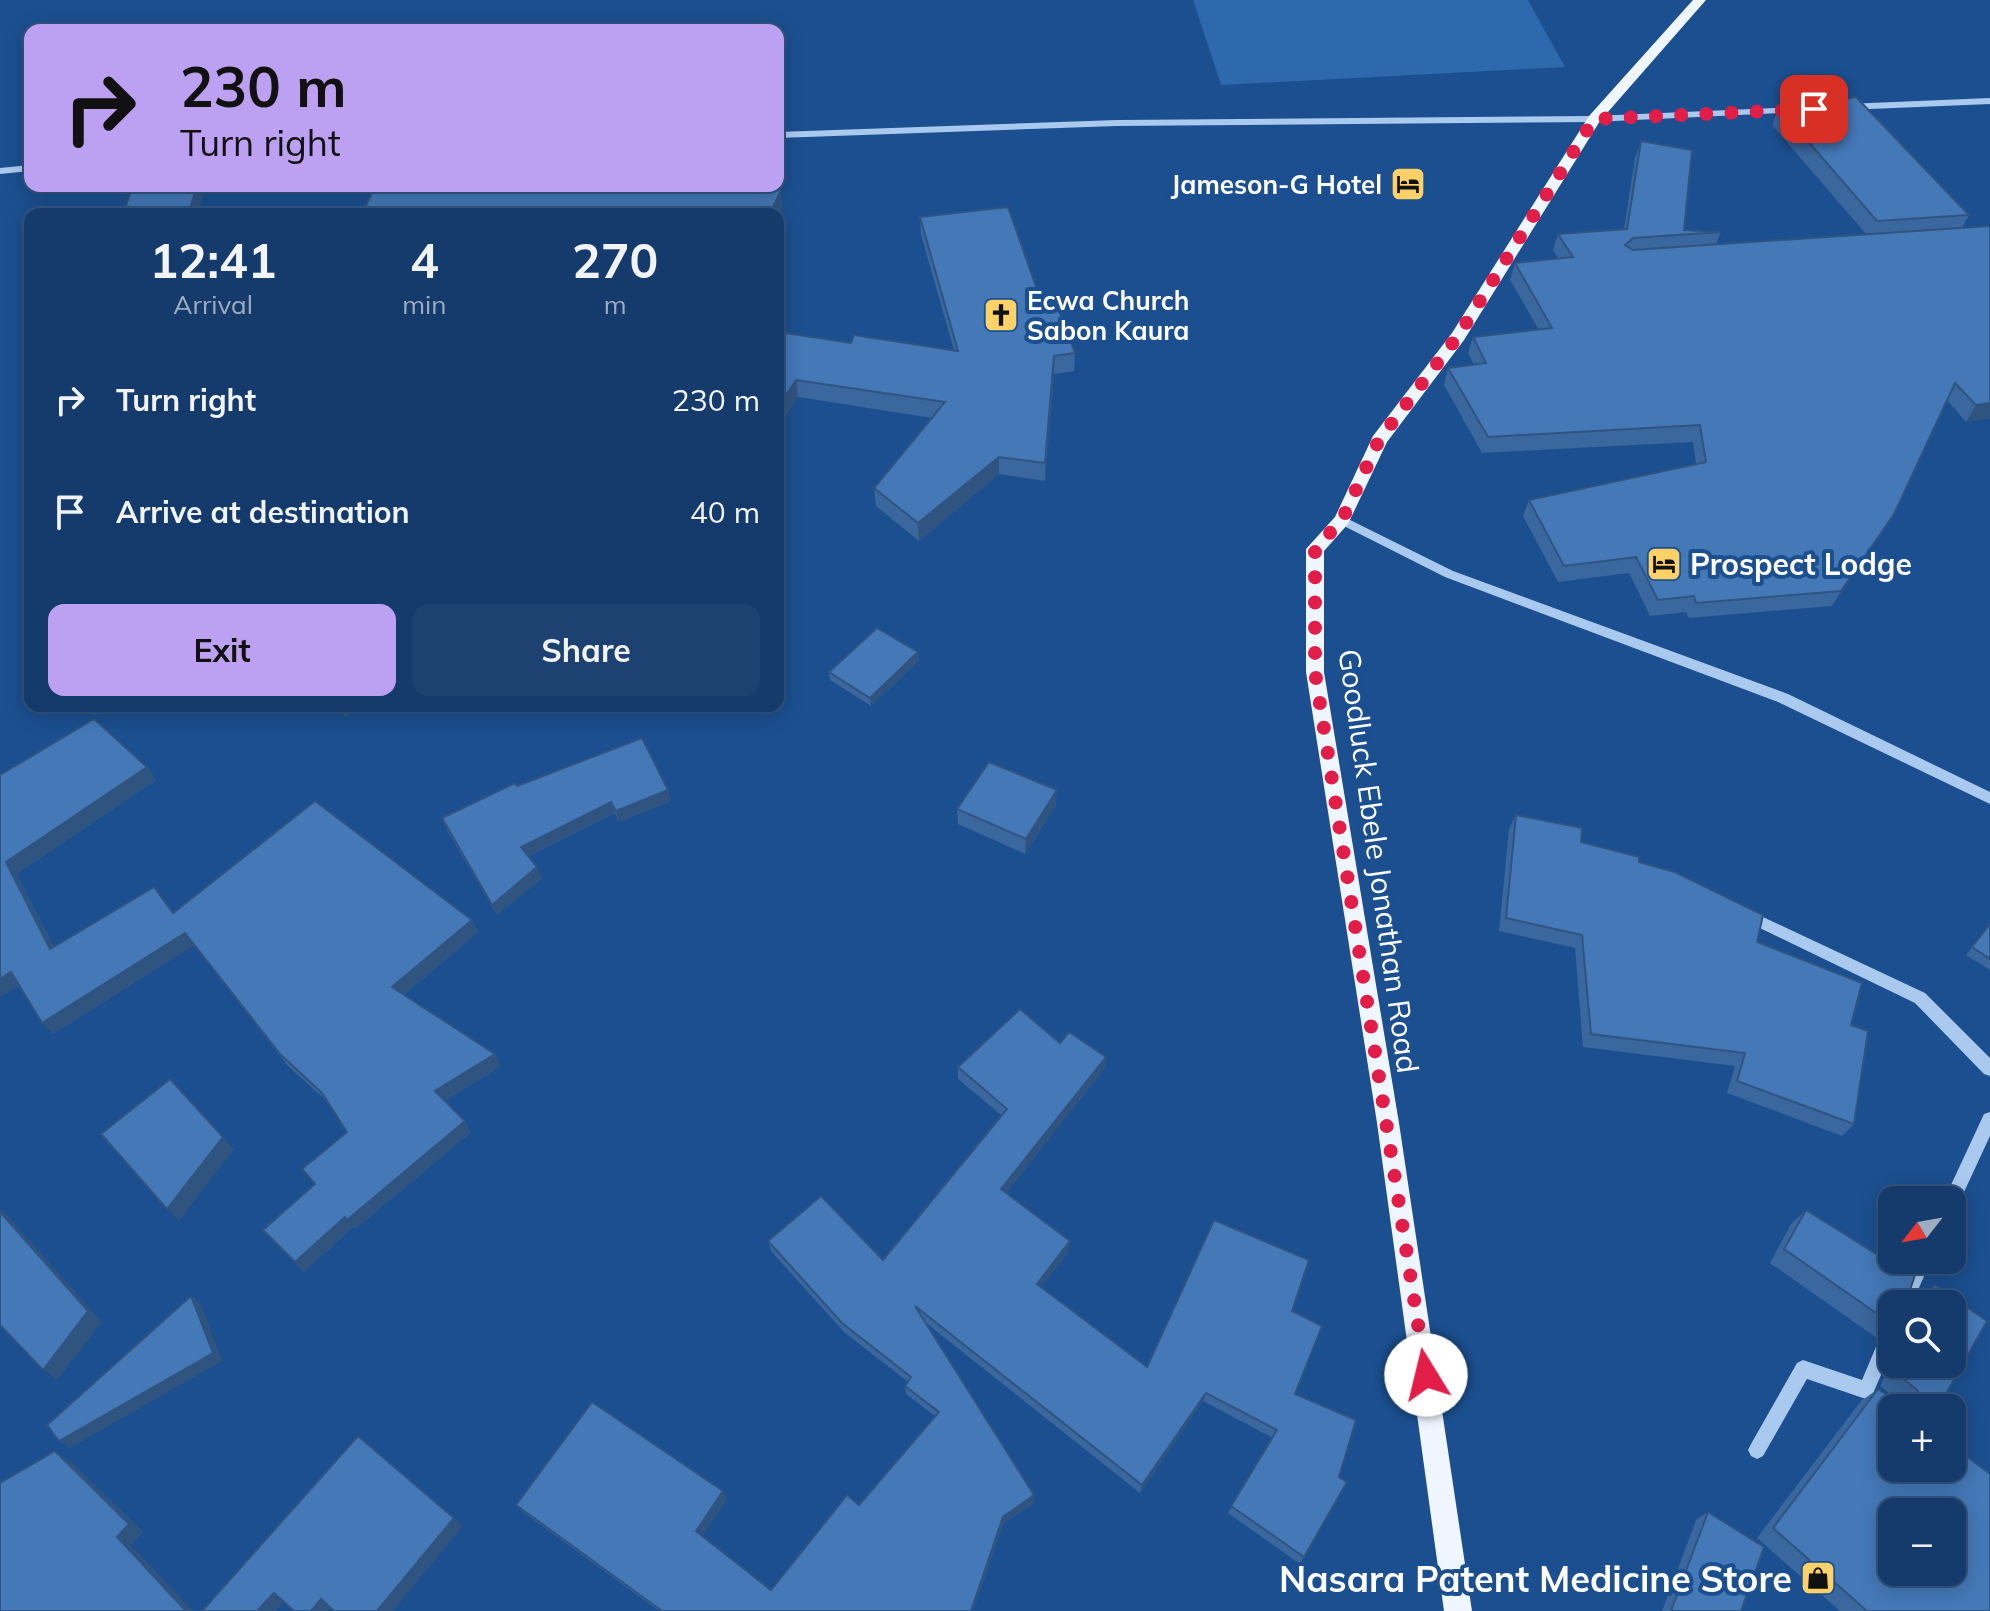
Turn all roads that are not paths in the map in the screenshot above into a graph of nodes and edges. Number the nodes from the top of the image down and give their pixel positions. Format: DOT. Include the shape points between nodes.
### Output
graph roads {
  1 [pos="1700,0"];
  2 [pos="1990,101"];
  3 [pos="1830,108"];
  4 [pos="1814,109"];
  5 [pos="1594,119"];
  6 [pos="784,135"];
  7 [pos="24,169"];
  8 [pos="0,171"];
  9 [pos="1342,520"];
  10 [pos="1990,798"];
  11 [pos="1734,909"];
  12 [pos="1990,1069"];
  13 [pos="1990,1119"];
  14 [pos="1959,1186"];
  15 [pos="1878,1362"];
  16 [pos="1866,1390"];
  17 [pos="1878,1399"];
  18 [pos="1757,1450"];
  19 [pos="1458,1611"];
  1 -- 5 [label="main road, Goodluck Ebele Jonathan Road"];
  2 -- 3 [label="street"];
  4 -- 5 [label="street"];
  5 -- 6 [label="street" via="1117,123"];
  5 -- 9 [label="main road, Goodluck Ebele Jonathan Road" via="1458,336 1379,440"];
  7 -- 8 [label="street"];
  9 -- 10 [label="street" via="1449,574 1783,698"];
  9 -- 19 [label="main road, Goodluck Ebele Jonathan Road" via="1315,549 1315,672 1388,1123"];
  11 -- 12 [label="street" via="1920,998"];
  13 -- 14 [label="street"];
  15 -- 16 [label="street"];
  16 -- 17 [label="street"];
  16 -- 18 [label="street" via="1803,1369"];
}
